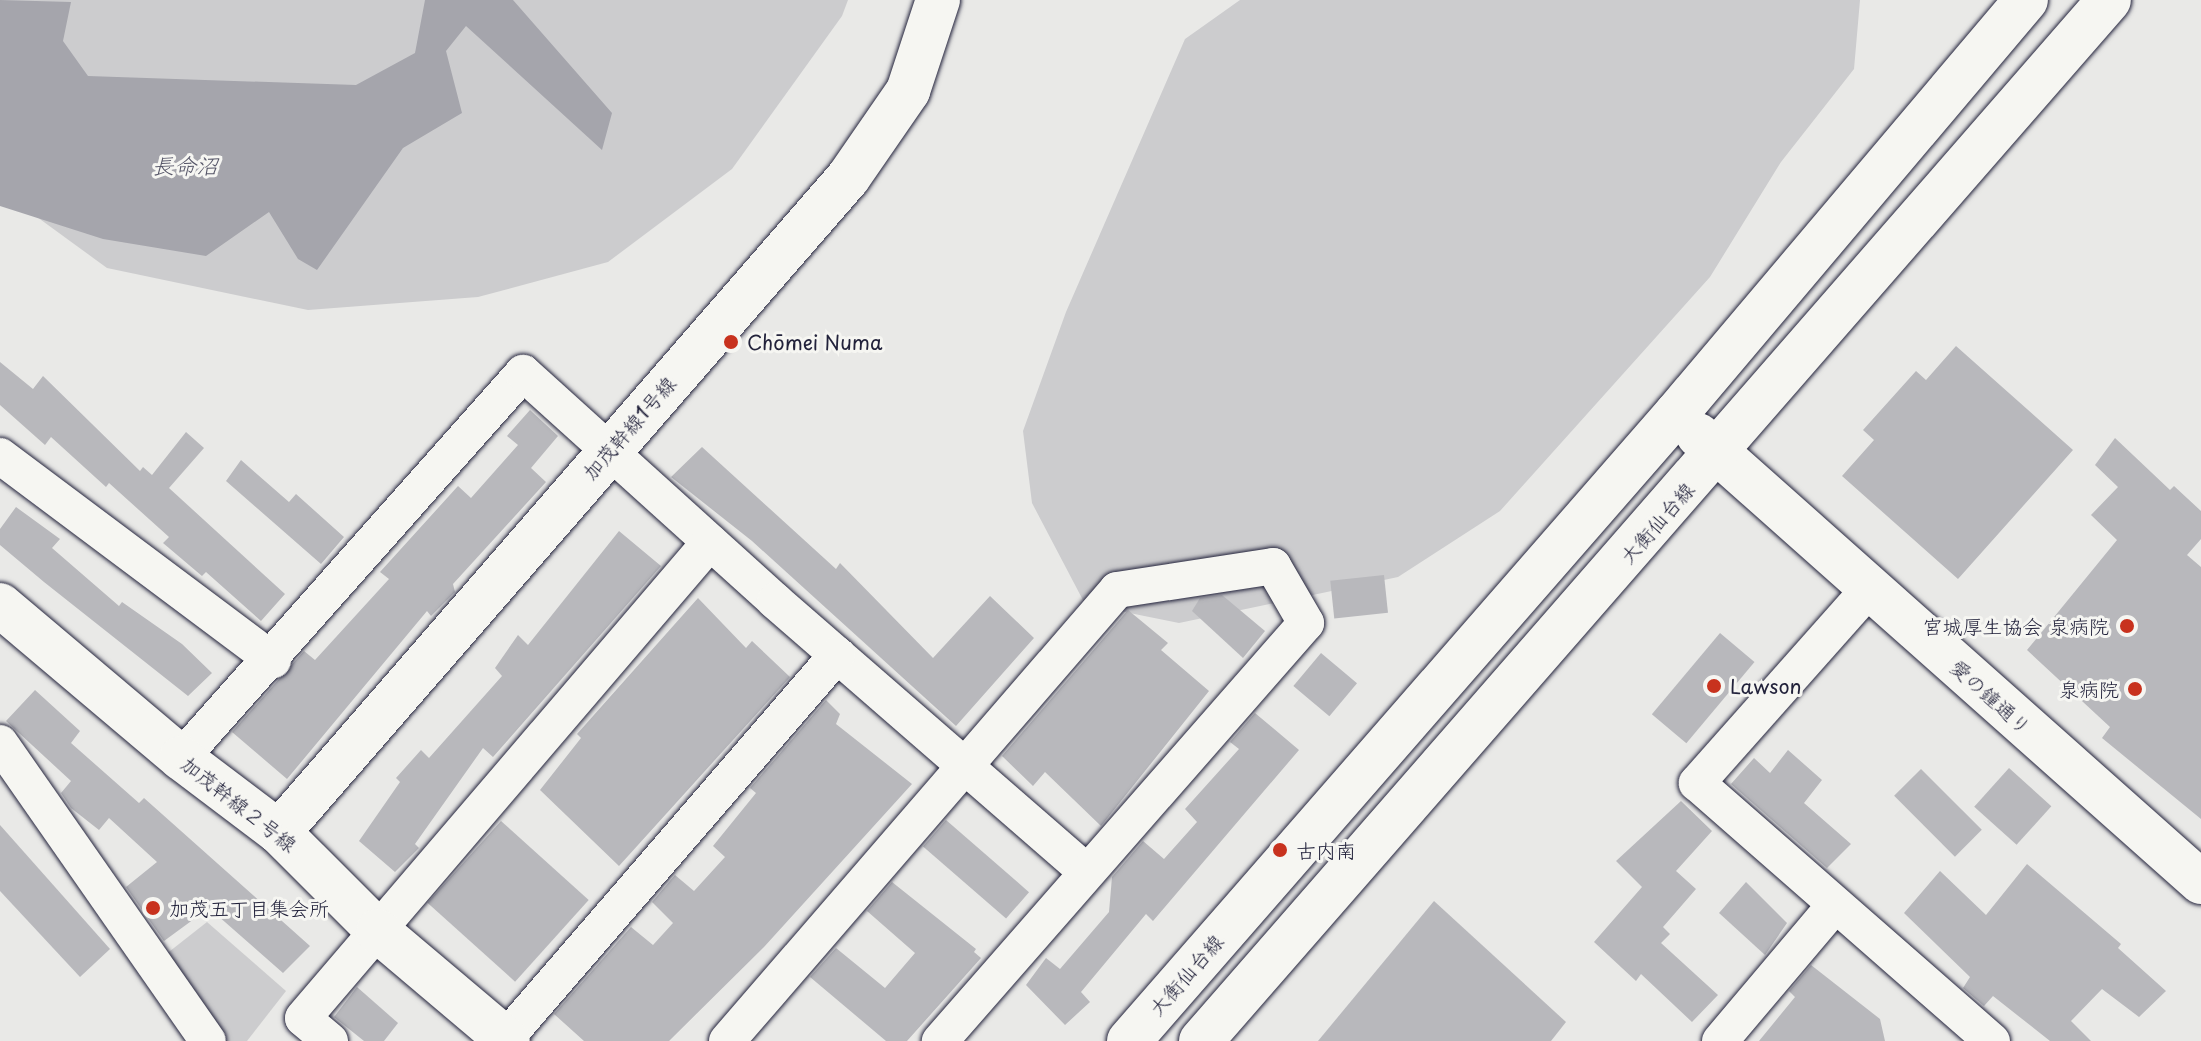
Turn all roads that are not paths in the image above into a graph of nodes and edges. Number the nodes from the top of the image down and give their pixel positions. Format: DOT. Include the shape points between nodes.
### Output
graph roads {
  1 [pos="938,0"];
  2 [pos="2026,0"];
  3 [pos="2109,0"];
  4 [pos="1676,414"];
  5 [pos="610,449"];
  6 [pos="1718,453"];
  7 [pos="0,456"];
  8 [pos="710,542"];
  9 [pos="1870,588"];
  10 [pos="0,605"];
  11 [pos="837,655"];
  12 [pos="273,660"];
  13 [pos="0,743"];
  14 [pos="181,758"];
  15 [pos="964,764"];
  16 [pos="279,832"];
  17 [pos="1086,871"];
  18 [pos="2201,882"];
  19 [pos="1834,906"];
  20 [pos="378,931"];
  21 [pos="506,1040"];
  22 [pos="208,1041"];
  23 [pos="330,1041"];
  24 [pos="727,1041"];
  25 [pos="940,1041"];
  26 [pos="1129,1041"];
  27 [pos="1201,1041"];
  28 [pos="1720,1041"];
  29 [pos="1992,1041"];
  1 -- 5 [label="main road, 加茂幹線1号線" via="908,91 871,147"];
  2 -- 4 [label="main road, 大衡仙台線"];
  3 -- 6 [label="main road, 大衡仙台線"];
  4 -- 6 [label="main road, 愛の鐘通り"];
  4 -- 26 [label="main road, 大衡仙台線"];
  5 -- 8 [label="street"];
  5 -- 12 [label="street" via="523,373"];
  5 -- 16 [label="main road, 加茂幹線1号線"];
  6 -- 9 [label="main road, 愛の鐘通り"];
  6 -- 27 [label="main road, 大衡仙台線"];
  7 -- 12 [label="street"];
  8 -- 11 [label="street"];
  8 -- 20 [label="street"];
  9 -- 18 [label="main road, 愛の鐘通り"];
  9 -- 19 [label="street" via="1697,783"];
  10 -- 14 [label="main road, 加茂幹線２号線"];
  11 -- 15 [label="street"];
  11 -- 21 [label="street"];
  12 -- 14 [label="street"];
  13 -- 22 [label="street"];
  14 -- 16 [label="main road, 加茂幹線２号線"];
  15 -- 17 [label="street"];
  15 -- 17 [label="street" via="1117,590 1273,566 1306,623"];
  15 -- 24 [label="street"];
  16 -- 20 [label="main road, 加茂幹線２号線"];
  17 -- 25 [label="street"];
  19 -- 28 [label="street"];
  19 -- 29 [label="street"];
  20 -- 21 [label="main road, 加茂幹線２号線"];
  20 -- 23 [label="street" via="303,1018"];
}
